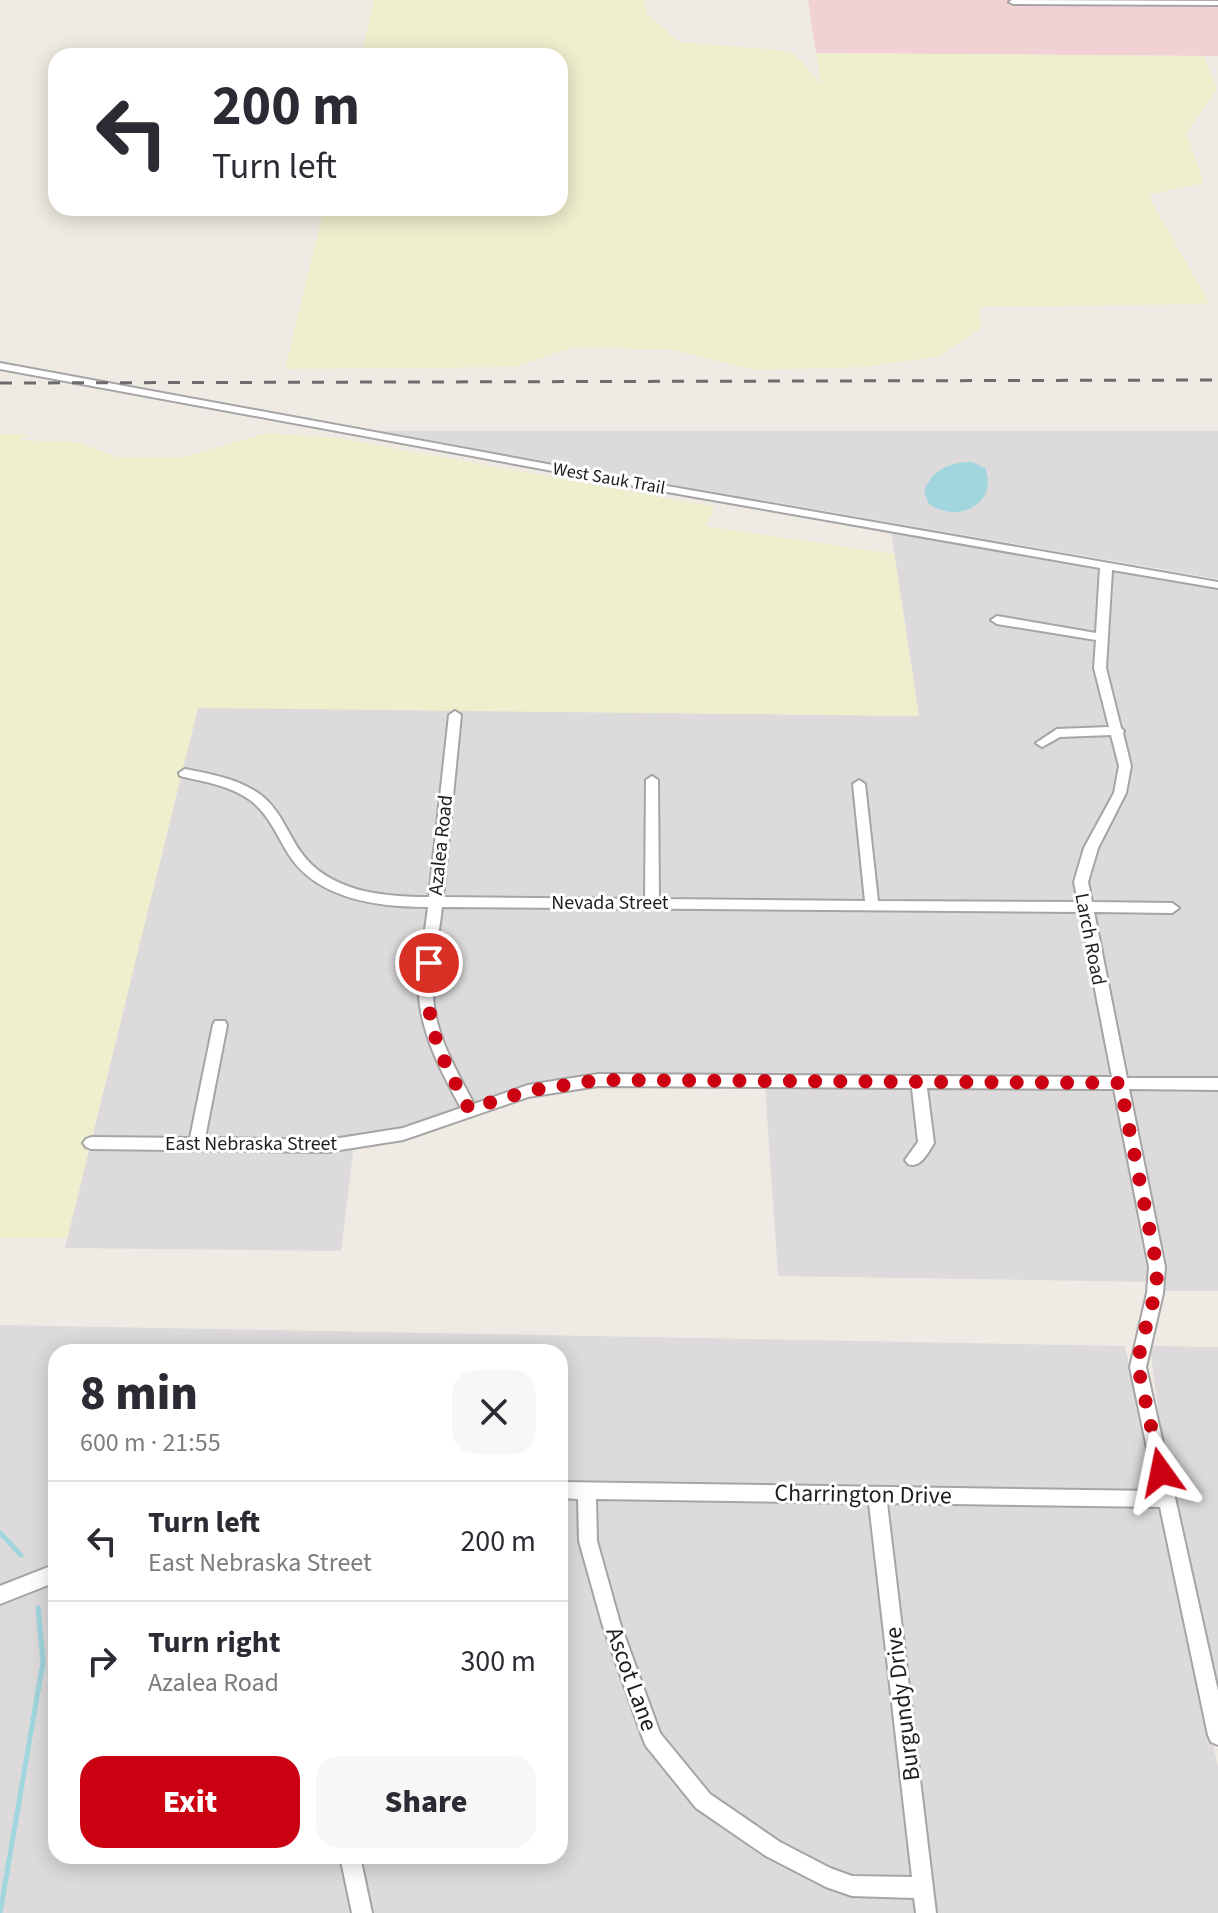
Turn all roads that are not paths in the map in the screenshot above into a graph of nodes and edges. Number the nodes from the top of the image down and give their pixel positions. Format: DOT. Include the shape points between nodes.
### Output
graph roads {
  1 [pos="1013,2"];
  2 [pos="1218,3"];
  3 [pos="0,366"];
  4 [pos="1106,567"];
  5 [pos="1218,585"];
  6 [pos="997,620"];
  7 [pos="1099,637"];
  8 [pos="455,715"];
  9 [pos="1118,731"];
  10 [pos="1042,743"];
  11 [pos="185,773"];
  12 [pos="652,780"];
  13 [pos="859,784"];
  14 [pos="434,902"];
  15 [pos="652,902"];
  16 [pos="872,906"];
  17 [pos="1084,907"];
  18 [pos="1172,908"];
  19 [pos="220,1025"];
  20 [pos="919,1082"];
  21 [pos="1120,1083"];
  22 [pos="1218,1084"];
  23 [pos="469,1109"];
  24 [pos="91,1143"];
  25 [pos="196,1145"];
  26 [pos="913,1160"];
  27 [pos="568,1490"];
  28 [pos="587,1490"];
  29 [pos="877,1495"];
  30 [pos="1167,1499"];
  31 [pos="48,1576"];
  32 [pos="0,1595"];
  33 [pos="1218,1735"];
  34 [pos="352,1864"];
  35 [pos="923,1888"];
  36 [pos="362,1913"];
  37 [pos="926,1913"];
  1 -- 2 [label="street"];
  3 -- 4 [label="street, West Sauk Trail"];
  4 -- 5 [label="street, West Sauk Trail"];
  4 -- 7 [label="street, Larch Road"];
  6 -- 7 [label="street"];
  7 -- 9 [label="street, Larch Road" via="1100,668"];
  8 -- 14 [label="street, Azalea Road"];
  9 -- 10 [label="street" via="1057,733"];
  9 -- 17 [label="street, Larch Road" via="1125,766 1120,793 1091,848 1081,882"];
  11 -- 14 [label="street, Nevada Street" via="253,793 274,817 292,853 318,878 393,902"];
  12 -- 15 [label="street"];
  13 -- 16 [label="street"];
  14 -- 15 [label="street, Nevada Street"];
  14 -- 23 [label="street, Azalea Road" via="426,993 429,1024"];
  15 -- 16 [label="street, Nevada Street"];
  16 -- 17 [label="street, Nevada Street"];
  17 -- 18 [label="street, Nevada Street"];
  17 -- 21 [label="street, Larch Road"];
  19 -- 25 [label="street"];
  20 -- 21 [label="street, East Nebraska Street"];
  20 -- 23 [label="street, East Nebraska Street" via="598,1080 528,1091"];
  20 -- 26 [label="street" via="926,1143"];
  21 -- 22 [label="street, East Nebraska Street"];
  21 -- 30 [label="street, Larch Road" via="1157,1267 1158,1292 1138,1367"];
  23 -- 25 [label="street, East Nebraska Street" via="403,1134 327,1146"];
  24 -- 25 [label="street, East Nebraska Street"];
  27 -- 28 [label="street, Charrington Drive"];
  28 -- 29 [label="street, Charrington Drive"];
  28 -- 35 [label="street, Ascot Lane" via="588,1541 653,1739 703,1801 773,1849 826,1877 852,1886"];
  29 -- 30 [label="street, Charrington Drive"];
  29 -- 35 [label="street, Burgundy Drive"];
  30 -- 33 [label="street, Larch Road"];
  31 -- 32 [label="street"];
  34 -- 36 [label="street"];
  35 -- 37 [label="street, Burgundy Drive"];
}
